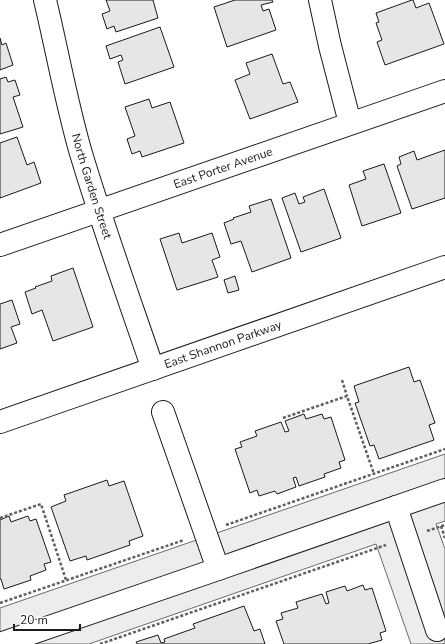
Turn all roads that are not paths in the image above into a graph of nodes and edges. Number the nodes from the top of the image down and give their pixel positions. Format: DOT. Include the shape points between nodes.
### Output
graph roads {
  1 [pos="45,0"];
  2 [pos="320,0"];
  3 [pos="445,90"];
  4 [pos="350,123"];
  5 [pos="98,210"];
  6 [pos="0,245"];
  7 [pos="445,267"];
  8 [pos="153,369"];
  9 [pos="163,412"];
  10 [pos="0,422"];
  11 [pos="445,490"];
  12 [pos="396,507"];
  13 [pos="218,570"];
  14 [pos="437,630"];
  15 [pos="0,644"];
  1 -- 5 [label="street, North Garden Street" via="64,88"];
  2 -- 4 [label="street"];
  3 -- 4 [label="street, East Porter Avenue"];
  4 -- 5 [label="street, East Porter Avenue"];
  5 -- 6 [label="street, East Porter Avenue"];
  5 -- 8 [label="street, North Garden Street"];
  7 -- 8 [label="street, East Shannon Parkway"];
  8 -- 10 [label="street, East Shannon Parkway"];
  9 -- 13 [label="street"];
  11 -- 12 [label="street"];
  12 -- 13 [label="street"];
  12 -- 14 [label="street"];
  13 -- 15 [label="street"];
}
